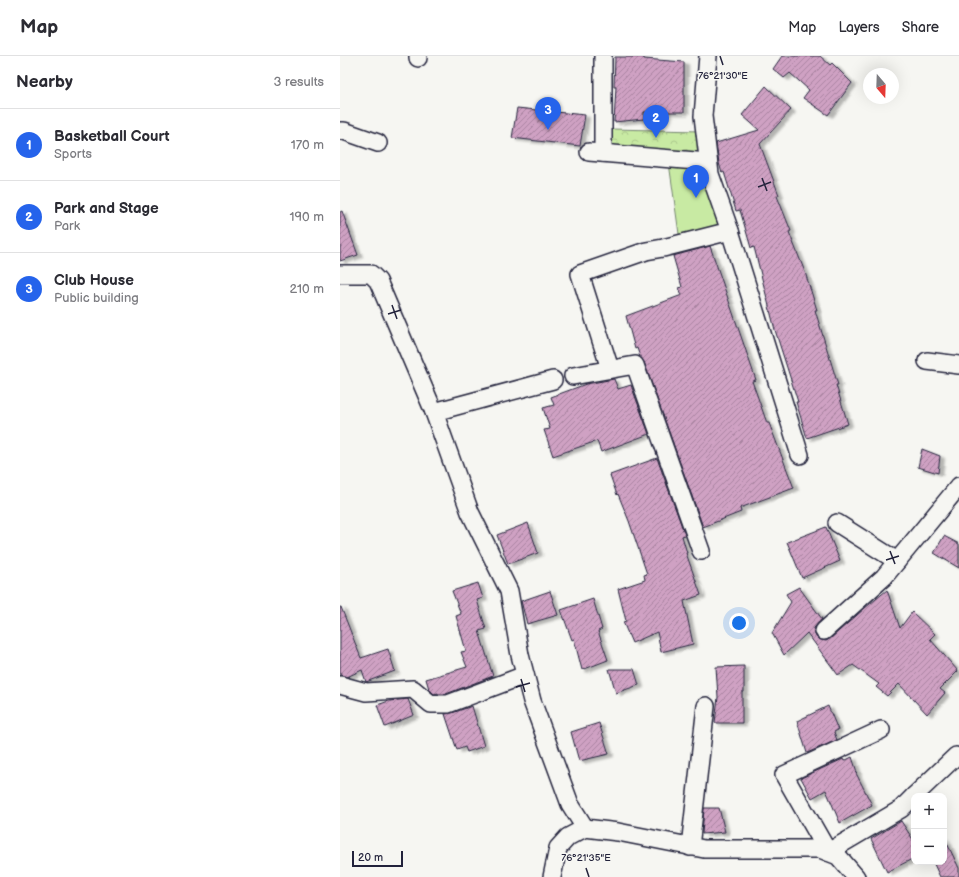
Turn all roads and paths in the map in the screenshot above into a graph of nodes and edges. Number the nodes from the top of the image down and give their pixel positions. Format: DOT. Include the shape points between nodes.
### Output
graph roads {
  1 [pos="604,56"];
  2 [pos="708,56"];
  3 [pos="340,131"];
  4 [pos="378,143"];
  5 [pos="708,162"];
  6 [pos="730,231"];
  7 [pos="340,274"];
  8 [pos="927,361"];
  9 [pos="959,365"];
  10 [pos="610,369"];
  11 [pos="573,376"];
  12 [pos="553,380"];
  13 [pos="434,412"];
  14 [pos="800,455"];
  15 [pos="956,496"];
  16 [pos="837,523"];
  17 [pos="701,551"];
  18 [pos="897,561"];
  19 [pos="824,631"];
  20 [pos="525,676"];
  21 [pos="340,685"];
  22 [pos="706,706"];
  23 [pos="881,730"];
  24 [pos="956,756"];
  25 [pos="917,793"];
  26 [pos="911,799"];
  27 [pos="585,828"];
  28 [pos="690,847"];
  29 [pos="828,852"];
  30 [pos="552,877"];
  31 [pos="856,877"];
  1 -- 5 [label="street" via="596,153"];
  2 -- 5 [label="street" via="703,116"];
  3 -- 4 [label="street"];
  5 -- 6 [label="street"];
  6 -- 10 [label="street" via="646,251 580,274"];
  6 -- 14 [label="street"];
  7 -- 13 [label="street" via="371,274 378,281"];
  8 -- 9 [label="street"];
  10 -- 11 [label="street"];
  10 -- 17 [label="street" via="635,365"];
  12 -- 13 [label="street"];
  13 -- 20 [label="street" via="470,512 509,591"];
  15 -- 18 [label="street"];
  16 -- 18 [label="street"];
  18 -- 19 [label="street" via="884,577"];
  20 -- 21 [label="street" via="448,704 431,704 413,689 366,692"];
  20 -- 27 [label="street" via="570,804"];
  22 -- 28 [label="street"];
  23 -- 29 [label="street" via="784,775"];
  24 -- 25 [label="street"];
  26 -- 29 [label="street" via="901,809"];
  27 -- 28 [label="street"];
  27 -- 30 [label="street" via="568,837 558,848"];
  28 -- 29 [label="street" via="820,849"];
  29 -- 31 [label="street" via="838,856"];
}
